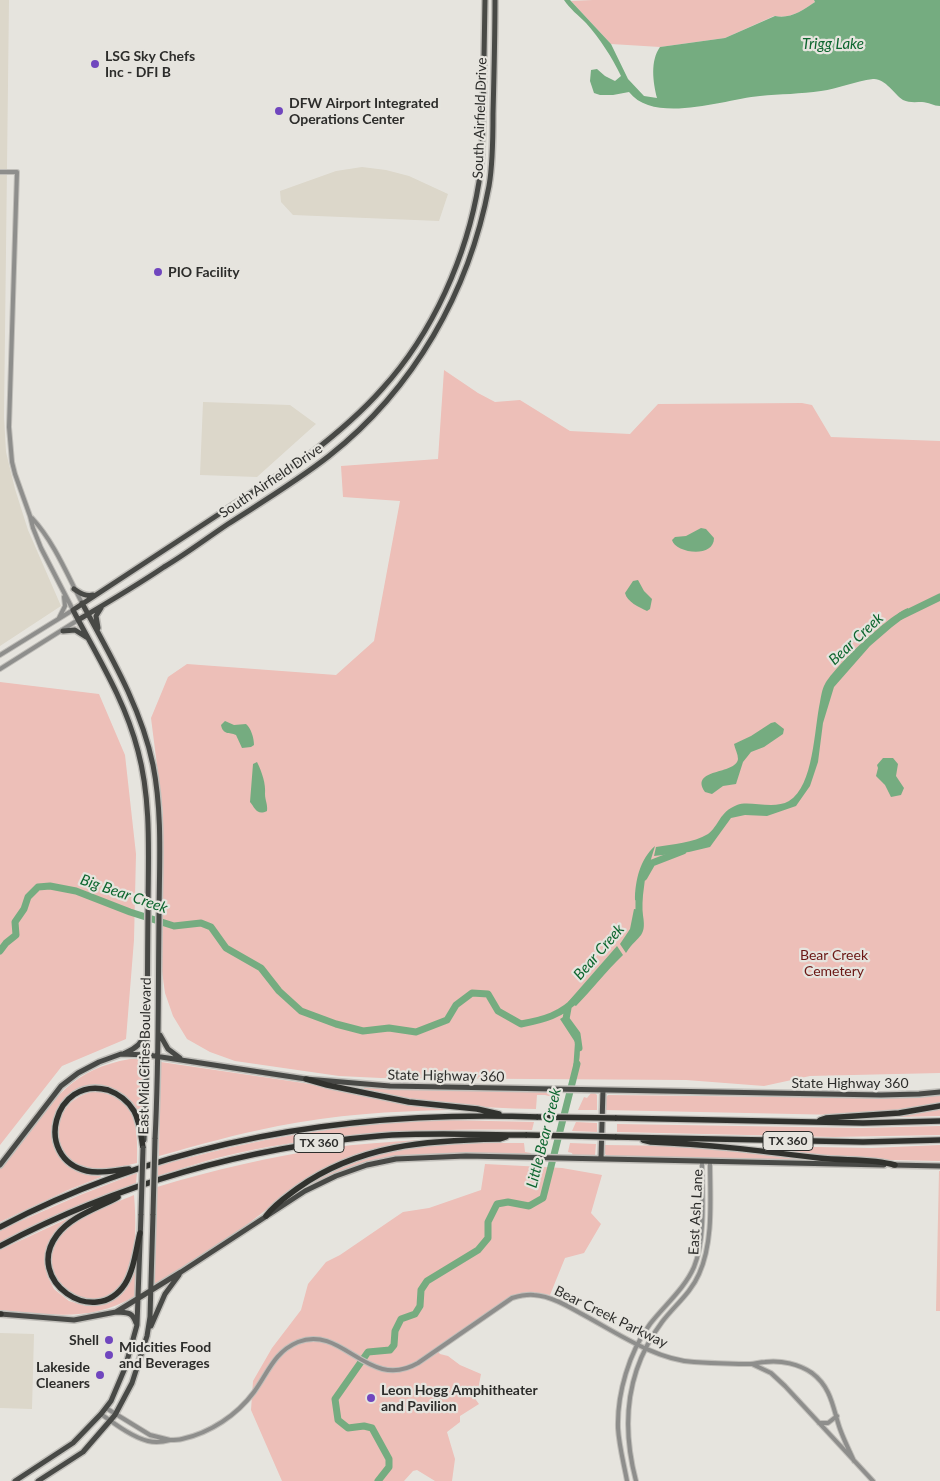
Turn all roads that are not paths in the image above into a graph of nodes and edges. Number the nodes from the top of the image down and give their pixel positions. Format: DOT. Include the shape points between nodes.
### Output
graph roads {
  1 [pos="495,0"];
  2 [pos="485,1"];
  3 [pos="0,172"];
  4 [pos="309,455"];
  5 [pos="317,465"];
  6 [pos="30,516"];
  7 [pos="74,589"];
  8 [pos="64,592"];
  9 [pos="98,593"];
  10 [pos="82,603"];
  11 [pos="102,606"];
  12 [pos="73,610"];
  13 [pos="88,614"];
  14 [pos="58,620"];
  15 [pos="78,620"];
  16 [pos="63,631"];
  17 [pos="101,638"];
  18 [pos="90,641"];
  19 [pos="0,655"];
  20 [pos="0,669"];
  21 [pos="148,1009"];
  22 [pos="158,1026"];
  23 [pos="121,1054"];
  24 [pos="148,1055"];
  25 [pos="158,1057"];
  26 [pos="182,1059"];
  27 [pos="306,1079"];
  28 [pos="603,1090"];
  29 [pos="940,1092"];
  30 [pos="940,1106"];
  31 [pos="508,1116"];
  32 [pos="940,1121"];
  33 [pos="813,1122"];
  34 [pos="510,1135"];
  35 [pos="636,1138"];
  36 [pos="940,1140"];
  37 [pos="143,1148"];
  38 [pos="601,1158"];
  39 [pos="702,1161"];
  40 [pos="710,1161"];
  41 [pos="0,1165"];
  42 [pos="895,1165"];
  43 [pos="940,1166"];
  44 [pos="139,1168"];
  45 [pos="133,1188"];
  46 [pos="266,1216"];
  47 [pos="0,1227"];
  48 [pos="140,1233"];
  49 [pos="0,1246"];
  50 [pos="181,1272"];
  51 [pos="151,1292"];
  52 [pos="138,1299"];
  53 [pos="663,1308"];
  54 [pos="116,1312"];
  55 [pos="669,1313"];
  56 [pos="0,1314"];
  57 [pos="137,1325"];
  58 [pos="147,1336"];
  59 [pos="638,1344"];
  60 [pos="646,1348"];
  61 [pos="752,1364"];
  62 [pos="106,1408"];
  63 [pos="101,1414"];
  64 [pos="115,1414"];
  65 [pos="837,1416"];
  66 [pos="110,1421"];
  67 [pos="819,1423"];
  68 [pos="170,1440"];
  69 [pos="854,1461"];
  70 [pos="15,1481"];
  71 [pos="38,1481"];
  72 [pos="627,1481"];
  73 [pos="636,1481"];
  74 [pos="873,1481"];
  1 -- 5 [label="main road, South Airfield Drive" via="491,174 482,218 462,281 429,344 392,396 362,427"];
  2 -- 4 [label="main road, South Airfield Drive" via="481,164 461,250 418,340 383,389"];
  3 -- 6 [label="street" via="17,172 8,427 12,462"];
  4 -- 5 [label="main road"];
  4 -- 9 [label="main road, South Airfield Drive"];
  5 -- 11 [label="main road, South Airfield Drive"];
  6 -- 7 [label="street" via="42,530"];
  6 -- 8 [label="street" via="41,548"];
  7 -- 9 [label="main road" via="89,596"];
  7 -- 10 [label="street"];
  8 -- 12 [label="street"];
  8 -- 14 [label="street" via="65,606"];
  9 -- 10 [label="main road, South Airfield Drive"];
  10 -- 12 [label="main road, South Airfield Drive"];
  10 -- 13 [label="main road, East Mid Cities Boulevard"];
  11 -- 13 [label="main road, South Airfield Drive"];
  11 -- 17 [label="main road" via="96,616"];
  12 -- 14 [label="street"];
  12 -- 15 [label="main road, East Mid Cities Boulevard"];
  13 -- 15 [label="main road, South Airfield Drive"];
  13 -- 17 [label="main road, East Mid Cities Boulevard"];
  14 -- 19 [label="street"];
  15 -- 16 [label="street"];
  15 -- 18 [label="main road, East Mid Cities Boulevard"];
  16 -- 18 [label="main road" via="75,630"];
  16 -- 20 [label="street"];
  17 -- 22 [label="main road, East Mid Cities Boulevard" via="132,699 149,749 157,790"];
  18 -- 21 [label="main road, East Mid Cities Boulevard" via="122,705 142,763 147,806"];
  21 -- 23 [label="main road" via="144,1039 133,1050"];
  21 -- 24 [label="main road, East Mid Cities Boulevard"];
  22 -- 25 [label="main road, East Mid Cities Boulevard"];
  22 -- 26 [label="main road" via="164,1044"];
  23 -- 24 [label="main road, State Highway 360"];
  23 -- 41 [label="main road, State Highway 360" via="85,1069 61,1086"];
  24 -- 25 [label="main road, State Highway 360"];
  24 -- 37 [label="main road, East Mid Cities Boulevard"];
  25 -- 26 [label="main road, State Highway 360"];
  25 -- 51 [label="main road, East Mid Cities Boulevard, bridge"];
  26 -- 27 [label="main road, State Highway 360"];
  27 -- 28 [label="main road, State Highway 360" via="390,1086"];
  27 -- 31 [label="highway" via="409,1102 477,1109"];
  28 -- 29 [label="main road, State Highway 360" via="881,1095"];
  28 -- 38 [label="main road"];
  30 -- 33 [label="highway"];
  31 -- 33 [label="highway, TX 360, bridge"];
  31 -- 44 [label="highway, TX 360" via="413,1117 309,1127 227,1144"];
  32 -- 33 [label="highway, TX 360"];
  34 -- 35 [label="highway, TX 360, bridge"];
  34 -- 45 [label="highway, TX 360" via="422,1134 323,1142 240,1158"];
  34 -- 46 [label="highway" via="500,1139 413,1144 357,1157 303,1185 272,1207"];
  35 -- 36 [label="highway, TX 360" via="863,1142"];
  35 -- 42 [label="highway"];
  37 -- 44 [label="highway" via="134,1112 125,1099 111,1092 93,1089 75,1095 67,1100 57,1116 56,1142 70,1163 98,1172"];
  37 -- 48 [label="main road, East Mid Cities Boulevard, bridge"];
  38 -- 39 [label="main road"];
  38 -- 46 [label="main road" via="428,1157 383,1161 317,1184"];
  39 -- 40 [label="main road"];
  39 -- 53 [label="street, East Ash Lane" via="700,1251 686,1280"];
  40 -- 42 [label="main road"];
  40 -- 55 [label="street, East Ash Lane" via="706,1257 695,1283"];
  42 -- 43 [label="main road"];
  44 -- 47 [label="highway, TX 360" via="54,1201"];
  45 -- 48 [label="highway" via="71,1222 57,1235 48,1260 52,1277 63,1292 81,1301 110,1297 128,1278"];
  45 -- 49 [label="highway, TX 360" via="53,1220"];
  46 -- 50 [label="main road"];
  48 -- 52 [label="main road, East Mid Cities Boulevard"];
  50 -- 51 [label="main road"];
  50 -- 58 [label="main road" via="165,1294"];
  51 -- 52 [label="main road"];
  51 -- 58 [label="main road, East Mid Cities Boulevard"];
  52 -- 54 [label="main road"];
  52 -- 57 [label="main road, East Mid Cities Boulevard"];
  53 -- 55 [label="street"];
  53 -- 59 [label="street, East Ash Lane"];
  54 -- 56 [label="main road" via="74,1320"];
  54 -- 57 [label="main road" via="130,1313"];
  55 -- 60 [label="street, East Ash Lane"];
  57 -- 62 [label="main road, East Mid Cities Boulevard" via="125,1368"];
  58 -- 64 [label="main road, East Mid Cities Boulevard" via="132,1383"];
  59 -- 60 [label="street, Bear Creek Parkway"];
  59 -- 68 [label="street, Bear Creek Parkway" via="549,1298 528,1294 512,1298 411,1367 383,1369 367,1364 333,1343 316,1339 302,1341 277,1356 255,1391 234,1413 216,1426 181,1440"];
  59 -- 72 [label="street, East Ash Lane" via="620,1402 618,1427"];
  60 -- 61 [label="street, Bear Creek Parkway" via="683,1361"];
  60 -- 73 [label="street, East Ash Lane" via="638,1363 628,1410 630,1459"];
  61 -- 65 [label="street, Bear Creek Parkway" via="782,1362 812,1373 828,1392"];
  61 -- 67 [label="street, Bear Creek Parkway" via="785,1386"];
  62 -- 63 [label="main road, East Mid Cities Boulevard"];
  62 -- 64 [label="street, Bear Creek Parkway"];
  63 -- 66 [label="street, Bear Creek Parkway"];
  63 -- 70 [label="main road, East Mid Cities Boulevard" via="73,1443"];
  64 -- 66 [label="main road, East Mid Cities Boulevard"];
  64 -- 68 [label="street, Bear Creek Parkway" via="150,1435"];
  65 -- 67 [label="street" via="828,1423"];
  65 -- 69 [label="street, Bear Creek Parkway"];
  66 -- 68 [label="street, Bear Creek Parkway" via="148,1441"];
  66 -- 71 [label="main road, East Mid Cities Boulevard" via="83,1452"];
  67 -- 69 [label="street, Bear Creek Parkway"];
  69 -- 74 [label="street, Bear Creek Parkway"];
}
